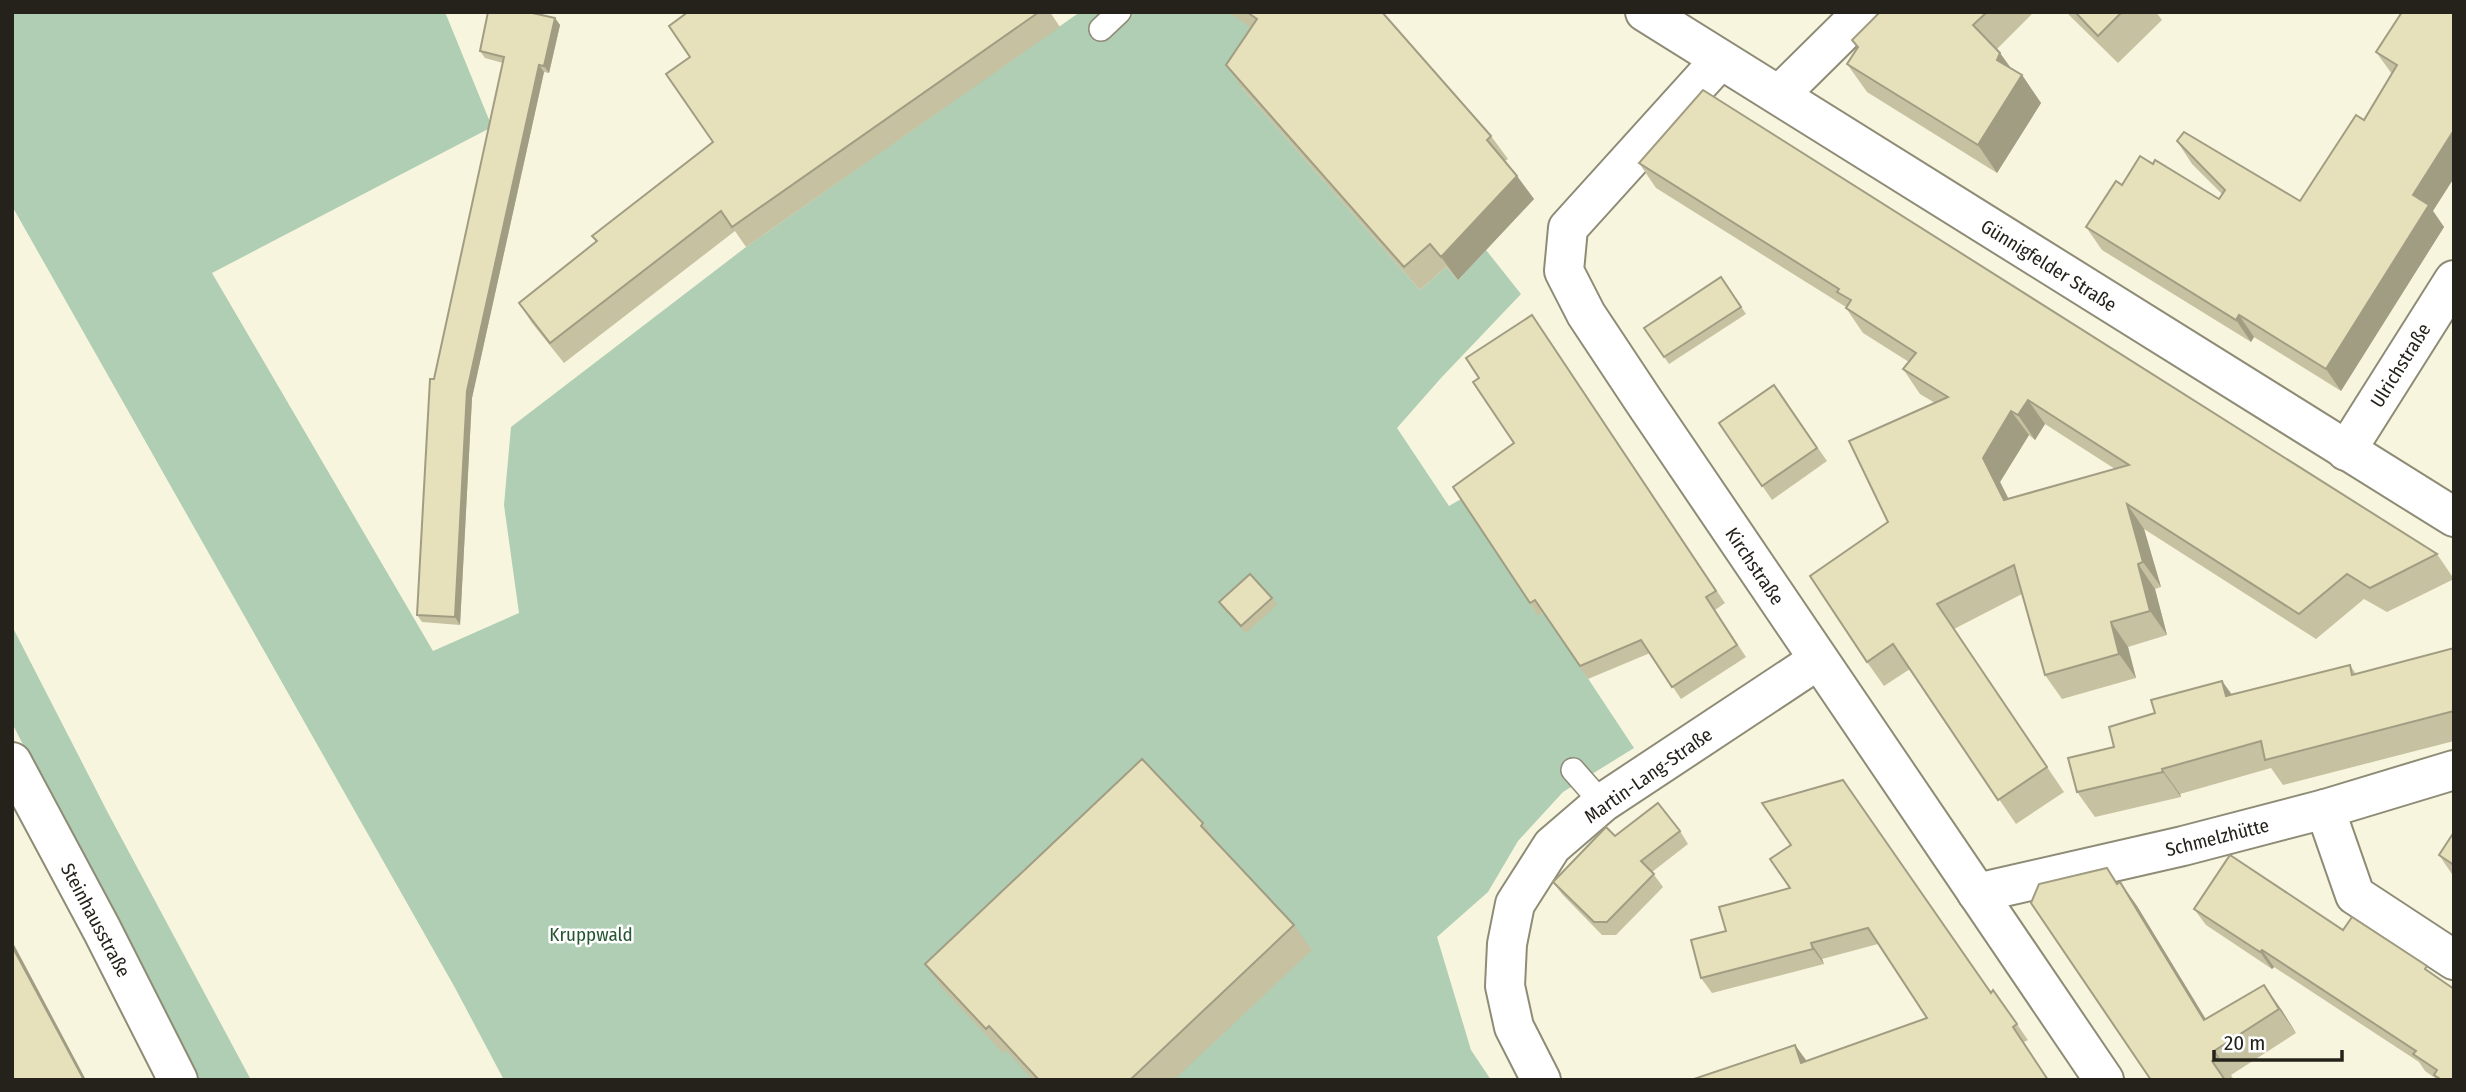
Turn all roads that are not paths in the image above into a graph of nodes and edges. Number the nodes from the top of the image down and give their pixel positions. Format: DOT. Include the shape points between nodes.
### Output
graph roads {
  1 [pos="1119,12"];
  2 [pos="1646,12"];
  3 [pos="1863,12"];
  4 [pos="1101,29"];
  5 [pos="1720,60"];
  6 [pos="1779,95"];
  7 [pos="2454,279"];
  8 [pos="2346,451"];
  9 [pos="2454,517"];
  10 [pos="1818,660"];
  11 [pos="12,762"];
  12 [pos="1573,770"];
  13 [pos="2454,770"];
  14 [pos="1602,803"];
  15 [pos="2325,809"];
  16 [pos="1977,892"];
  17 [pos="2454,960"];
  18 [pos="178,1080"];
  19 [pos="1541,1080"];
  20 [pos="2104,1080"];
  1 -- 4 [label="lane"];
  2 -- 5 [label="street, Günnigfelder Straße"];
  3 -- 6 [label="street"];
  5 -- 6 [label="street, Günnigfelder Straße"];
  5 -- 10 [label="street, Kirchstraße" via="1568,228 1564,271 1586,314"];
  6 -- 8 [label="street, Günnigfelder Straße"];
  7 -- 8 [label="street, Ulrichstraße"];
  8 -- 9 [label="street, Günnigfelder Straße"];
  10 -- 14 [label="street, Martin-Lang-Straße"];
  10 -- 16 [label="street, Kirchstraße"];
  11 -- 18 [label="street, Steinhausstraße"];
  12 -- 14 [label="lane"];
  13 -- 15 [label="street, Schmelzhütte"];
  14 -- 19 [label="street, Martin-Lang-Straße" via="1552,846 1515,904 1505,986 1514,1027"];
  15 -- 16 [label="street, Schmelzhütte"];
  15 -- 17 [label="street" via="2355,895"];
  16 -- 20 [label="street, Kirchstraße"];
}
